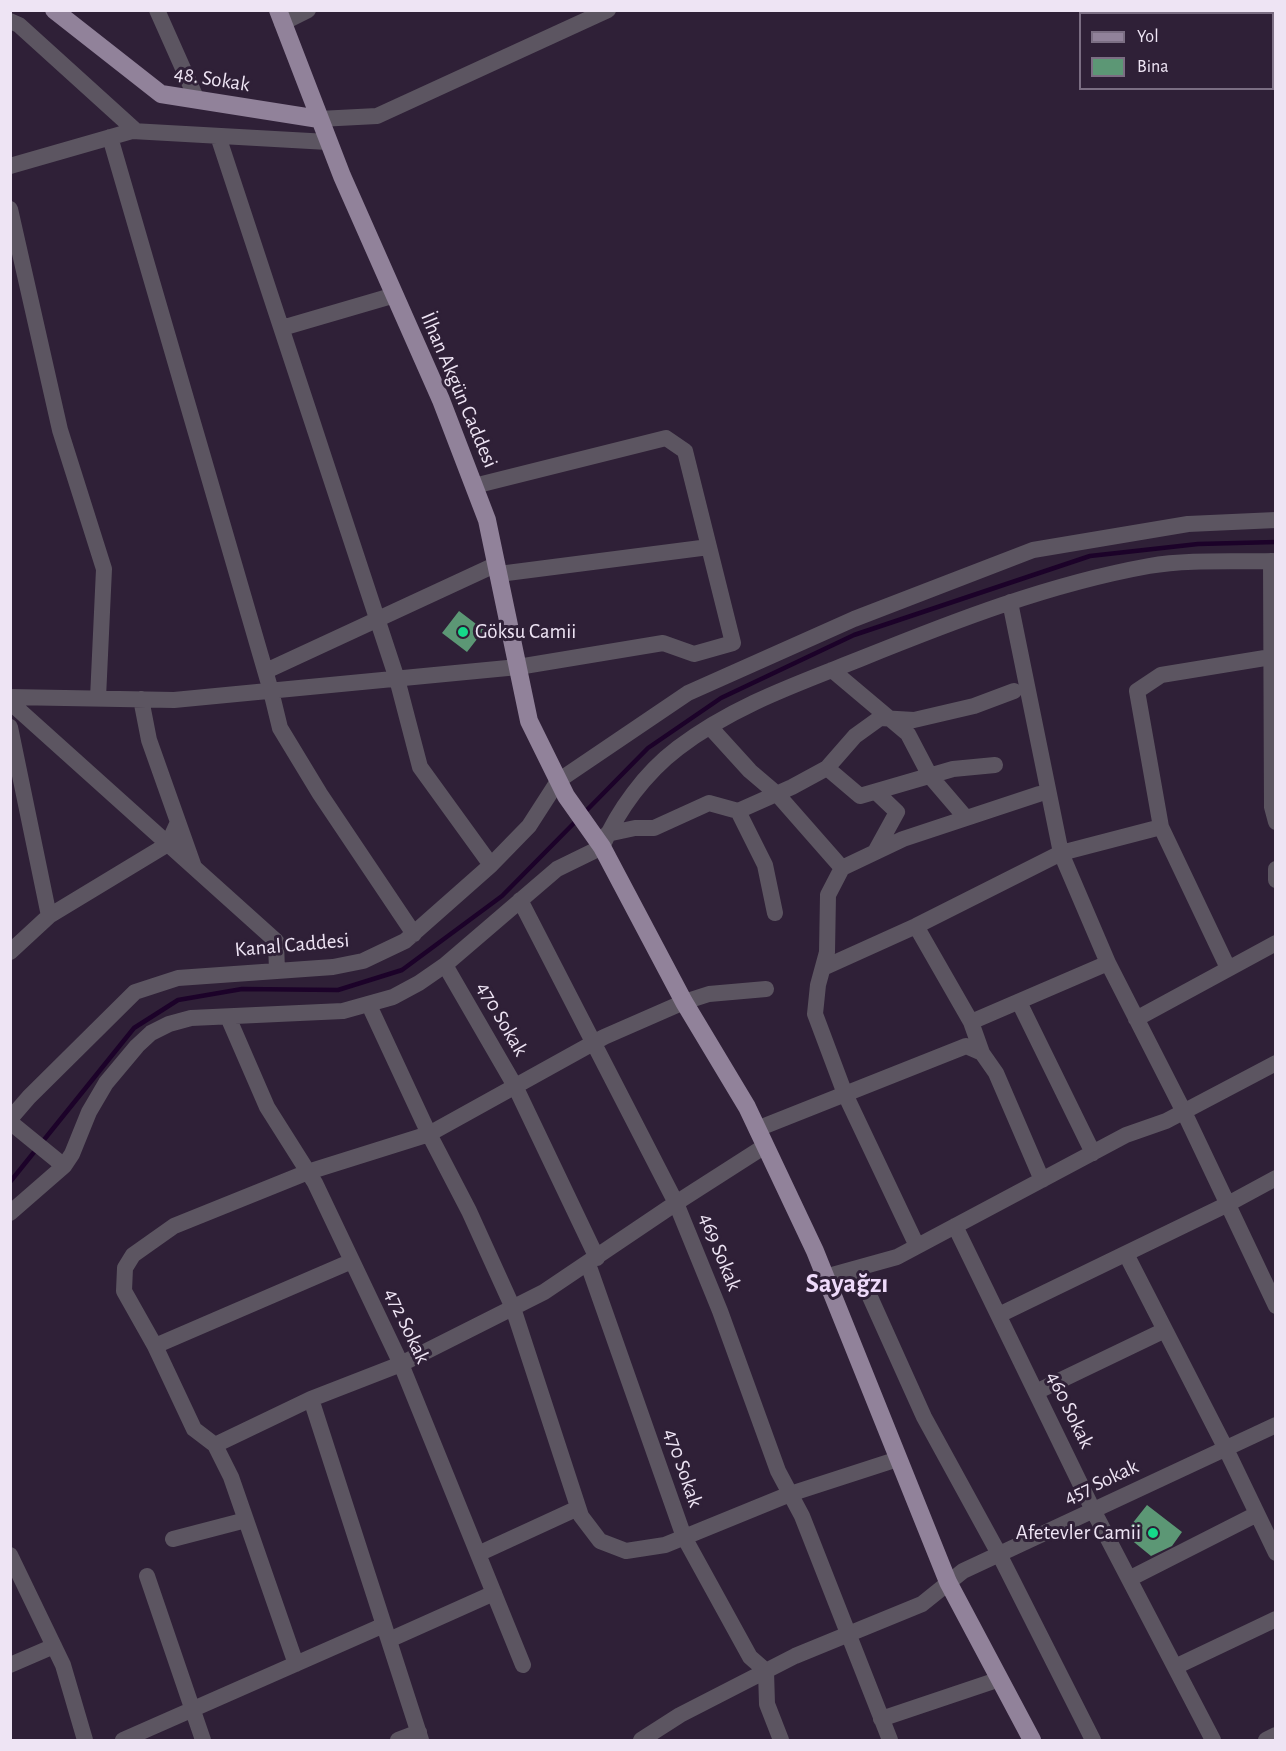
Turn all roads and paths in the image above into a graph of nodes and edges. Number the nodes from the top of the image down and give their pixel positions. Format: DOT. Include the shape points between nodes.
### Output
graph roads {
  1 [pos="54,10"];
  2 [pos="157,10"];
  3 [pos="308,10"];
  4 [pos="608,10"];
  5 [pos="280,16"];
  6 [pos="10,21"];
  7 [pos="197,100"];
  8 [pos="319,119"];
  9 [pos="136,131"];
  10 [pos="218,136"];
  11 [pos="110,137"];
  12 [pos="328,142"];
  13 [pos="11,166"];
  14 [pos="10,209"];
  15 [pos="395,295"];
  16 [pos="282,328"];
  17 [pos="474,486"];
  18 [pos="1275,520"];
  19 [pos="709,547"];
  20 [pos="1273,561"];
  21 [pos="498,569"];
  22 [pos="1010,602"];
  23 [pos="377,619"];
  24 [pos="1271,657"];
  25 [pos="518,667"];
  26 [pos="832,670"];
  27 [pos="266,671"];
  28 [pos="397,679"];
  29 [pos="272,691"];
  30 [pos="1014,691"];
  31 [pos="10,697"];
  32 [pos="98,698"];
  33 [pos="141,699"];
  34 [pos="10,702"];
  35 [pos="891,718"];
  36 [pos="10,727"];
  37 [pos="710,727"];
  38 [pos="995,765"];
  39 [pos="827,768"];
  40 [pos="930,776"];
  41 [pos="562,789"];
  42 [pos="876,792"];
  43 [pos="777,794"];
  44 [pos="1039,794"];
  45 [pos="738,811"];
  46 [pos="966,818"];
  47 [pos="178,822"];
  48 [pos="1275,822"];
  49 [pos="1161,827"];
  50 [pos="601,839"];
  51 [pos="168,844"];
  52 [pos="875,852"];
  53 [pos="1061,853"];
  54 [pos="491,865"];
  55 [pos="195,868"];
  56 [pos="842,868"];
  57 [pos="1275,869"];
  58 [pos="1275,880"];
  59 [pos="520,900"];
  60 [pos="775,913"];
  61 [pos="49,916"];
  62 [pos="916,926"];
  63 [pos="414,934"];
  64 [pos="1275,943"];
  65 [pos="10,952"];
  66 [pos="1108,963"];
  67 [pos="445,965"];
  68 [pos="823,968"];
  69 [pos="1228,968"];
  70 [pos="277,971"];
  71 [pos="766,989"];
  72 [pos="684,1002"];
  73 [pos="1019,1002"];
  74 [pos="369,1005"];
  75 [pos="228,1017"];
  76 [pos="1136,1019"];
  77 [pos="971,1022"];
  78 [pos="595,1042"];
  79 [pos="982,1053"];
  80 [pos="1275,1063"];
  81 [pos="515,1086"];
  82 [pos="845,1094"];
  83 [pos="1184,1113"];
  84 [pos="14,1124"];
  85 [pos="757,1129"];
  86 [pos="429,1134"];
  87 [pos="765,1146"];
  88 [pos="1093,1153"];
  89 [pos="58,1160"];
  90 [pos="308,1172"];
  91 [pos="1275,1178"];
  92 [pos="1042,1180"];
  93 [pos="676,1203"];
  94 [pos="1228,1204"];
  95 [pos="10,1213"];
  96 [pos="955,1226"];
  97 [pos="917,1246"];
  98 [pos="1126,1254"];
  99 [pos="352,1261"];
  100 [pos="592,1261"];
  101 [pos="857,1268"];
  102 [pos="825,1277"];
  103 [pos="1275,1306"];
  104 [pos="513,1308"];
  105 [pos="999,1315"];
  106 [pos="1165,1330"];
  107 [pos="155,1346"];
  108 [pos="401,1364"];
  109 [pos="1036,1392"];
  110 [pos="311,1399"];
  111 [pos="1275,1425"];
  112 [pos="215,1445"];
  113 [pos="1226,1449"];
  114 [pos="898,1459"];
  115 [pos="790,1494"];
  116 [pos="578,1508"];
  117 [pos="1093,1510"];
  118 [pos="1257,1514"];
  119 [pos="246,1520"];
  120 [pos="684,1537"];
  121 [pos="173,1539"];
  122 [pos="1275,1553"];
  123 [pos="478,1554"];
  124 [pos="999,1554"];
  125 [pos="10,1555"];
  126 [pos="147,1576"];
  127 [pos="1129,1579"];
  128 [pos="948,1582"];
  129 [pos="494,1593"];
  130 [pos="1275,1619"];
  131 [pos="387,1633"];
  132 [pos="848,1634"];
  133 [pos="54,1646"];
  134 [pos="296,1664"];
  135 [pos="10,1665"];
  136 [pos="523,1665"];
  137 [pos="1175,1667"];
  138 [pos="766,1671"];
  139 [pos="1000,1679"];
  140 [pos="191,1711"];
  141 [pos="881,1719"];
  142 [pos="420,1736"];
  143 [pos="1275,1736"];
  144 [pos="85,1740"];
  145 [pos="123,1740"];
  146 [pos="203,1740"];
  147 [pos="398,1740"];
  148 [pos="641,1740"];
  149 [pos="781,1740"];
  150 [pos="890,1740"];
  151 [pos="1032,1740"];
  152 [pos="1092,1740"];
  153 [pos="1213,1740"];
  154 [pos="1266,1740"];
  1 -- 7 [label="main road, 48. Sokak" via="161,94"];
  2 -- 7 [label="street"];
  3 -- 5 [label="street"];
  4 -- 8 [label="street" via="377,116"];
  5 -- 8 [label="main road, İlhan Akgün Caddesi"];
  6 -- 9 [label="street"];
  7 -- 8 [label="main road, 48. Sokak"];
  8 -- 12 [label="main road, İlhan Akgün Caddesi"];
  9 -- 10 [label="street"];
  9 -- 11 [label="street"];
  10 -- 12 [label="street"];
  10 -- 16 [label="street"];
  11 -- 13 [label="street"];
  11 -- 27 [label="street"];
  12 -- 15 [label="main road, İlhan Akgün Caddesi"];
  14 -- 32 [label="street" via="60,430 104,569"];
  15 -- 16 [label="street"];
  15 -- 17 [label="main road, İlhan Akgün Caddesi"];
  16 -- 23 [label="street"];
  17 -- 19 [label="street" via="666,438 685,451"];
  17 -- 21 [label="main road, İlhan Akgün Caddesi" via="487,520"];
  18 -- 41 [label="street" via="1188,524 1033,550 854,619 688,693"];
  19 -- 21 [label="street"];
  19 -- 25 [label="street" via="733,643 694,654 663,643"];
  20 -- 22 [label="street" via="1152,566 1098,576"];
  20 -- 24 [label="street"];
  21 -- 23 [label="street"];
  21 -- 25 [label="main road, İlhan Akgün Caddesi"];
  22 -- 26 [label="street"];
  22 -- 53 [label="street"];
  23 -- 27 [label="street"];
  23 -- 28 [label="street"];
  24 -- 48 [label="street"];
  24 -- 49 [label="street" via="1161,675 1137,691"];
  25 -- 28 [label="street"];
  25 -- 41 [label="main road, İlhan Akgün Caddesi" via="529,721"];
  26 -- 35 [label="street"];
  26 -- 37 [label="street" via="748,703"];
  27 -- 29 [label="street"];
  28 -- 29 [label="street"];
  28 -- 54 [label="street" via="420,767"];
  29 -- 33 [label="street" via="174,700"];
  29 -- 63 [label="street" via="280,728"];
  30 -- 35 [label="street" via="974,706 914,720"];
  31 -- 32 [label="street"];
  32 -- 33 [label="street"];
  33 -- 47 [label="street" via="149,740"];
  34 -- 51 [label="street"];
  35 -- 39 [label="street" via="880,718 855,736"];
  35 -- 40 [label="street" via="908,734"];
  36 -- 61 [label="street"];
  37 -- 43 [label="street"];
  37 -- 50 [label="street" via="677,748 647,777"];
  38 -- 40 [label="street" via="953,769"];
  39 -- 42 [label="street" via="861,796"];
  39 -- 43 [label="street"];
  40 -- 42 [label="street"];
  40 -- 46 [label="street"];
  41 -- 50 [label="main road, İlhan Akgün Caddesi"];
  41 -- 54 [label="street, Kanal Caddesi"];
  42 -- 52 [label="street" via="897,812"];
  43 -- 45 [label="street"];
  43 -- 56 [label="street"];
  44 -- 46 [label="street"];
  45 -- 50 [label="street" via="709,803 654,828 635,828"];
  45 -- 60 [label="street" via="765,865"];
  46 -- 52 [label="street"];
  47 -- 51 [label="street"];
  47 -- 55 [label="street"];
  49 -- 53 [label="street"];
  49 -- 69 [label="street"];
  50 -- 59 [label="street" via="556,869"];
  50 -- 72 [label="main road, İlhan Akgün Caddesi"];
  51 -- 55 [label="street"];
  51 -- 61 [label="street"];
  52 -- 56 [label="street"];
  53 -- 62 [label="street"];
  53 -- 66 [label="street"];
  54 -- 63 [label="street, Kanal Caddesi"];
  55 -- 70 [label="street" via="276,942"];
  56 -- 68 [label="street" via="828,895"];
  57 -- 58 [label="street"];
  59 -- 67 [label="street"];
  59 -- 78 [label="street, 469 Sokak"];
  61 -- 65 [label="street"];
  62 -- 68 [label="street"];
  62 -- 77 [label="street"];
  63 -- 70 [label="street, Kanal Caddesi" via="363,961"];
  64 -- 69 [label="street"];
  66 -- 73 [label="street"];
  66 -- 76 [label="street"];
  67 -- 74 [label="street" via="419,983"];
  67 -- 81 [label="street, 470 Sokak"];
  68 -- 82 [label="street" via="815,1014"];
  69 -- 76 [label="street"];
  70 -- 84 [label="street, Kanal Caddesi" via="178,978 135,992 29,1097"];
  71 -- 72 [label="street" via="709,994"];
  72 -- 78 [label="street"];
  72 -- 85 [label="main road, İlhan Akgün Caddesi"];
  73 -- 77 [label="street"];
  73 -- 88 [label="street"];
  74 -- 75 [label="street" via="308,1014"];
  74 -- 86 [label="street"];
  75 -- 89 [label="street" via="191,1018 151,1033 106,1083"];
  75 -- 90 [label="street, 472 Sokak" via="267,1107"];
  76 -- 83 [label="street"];
  77 -- 79 [label="street"];
  78 -- 81 [label="street"];
  78 -- 93 [label="street, 469 Sokak"];
  79 -- 82 [label="street" via="966,1046"];
  79 -- 92 [label="street" via="996,1073"];
  80 -- 83 [label="street"];
  81 -- 86 [label="street"];
  81 -- 100 [label="street, 470 Sokak"];
  82 -- 85 [label="street"];
  82 -- 97 [label="street"];
  83 -- 88 [label="street" via="1126,1135"];
  83 -- 94 [label="street"];
  84 -- 89 [label="street"];
  85 -- 87 [label="main road, İlhan Akgün Caddesi"];
  86 -- 90 [label="street"];
  86 -- 104 [label="street"];
  87 -- 93 [label="street"];
  87 -- 102 [label="main road, İlhan Akgün Caddesi"];
  88 -- 92 [label="street"];
  89 -- 95 [label="street"];
  90 -- 99 [label="street, 472 Sokak"];
  90 -- 107 [label="street" via="174,1226 133,1255 125,1268 124,1291"];
  91 -- 94 [label="street"];
  92 -- 96 [label="street"];
  93 -- 100 [label="street"];
  93 -- 115 [label="street, 469 Sokak"];
  94 -- 98 [label="street"];
  94 -- 103 [label="street"];
  96 -- 97 [label="street"];
  96 -- 105 [label="street, 460 Sokak"];
  97 -- 101 [label="street" via="897,1257"];
  98 -- 105 [label="street"];
  98 -- 106 [label="street"];
  99 -- 107 [label="street"];
  99 -- 108 [label="street, 472 Sokak"];
  100 -- 104 [label="street"];
  100 -- 120 [label="street, 470 Sokak"];
  101 -- 102 [label="street"];
  101 -- 124 [label="street" via="924,1417"];
  102 -- 114 [label="main road, İlhan Akgün Caddesi"];
  104 -- 108 [label="street"];
  104 -- 116 [label="street"];
  105 -- 109 [label="street, 460 Sokak"];
  106 -- 109 [label="street"];
  106 -- 113 [label="street"];
  107 -- 112 [label="street" via="194,1429"];
  108 -- 110 [label="street"];
  108 -- 123 [label="street, 472 Sokak"];
  109 -- 117 [label="street, 460 Sokak"];
  110 -- 112 [label="street"];
  110 -- 131 [label="street"];
  111 -- 113 [label="street, 457 Sokak"];
  112 -- 119 [label="street"];
  113 -- 117 [label="street, 457 Sokak"];
  113 -- 118 [label="street"];
  114 -- 115 [label="street"];
  114 -- 128 [label="main road, İlhan Akgün Caddesi"];
  115 -- 120 [label="street"];
  115 -- 132 [label="street, 469 Sokak"];
  116 -- 120 [label="street" via="600,1541 626,1551 665,1545"];
  116 -- 123 [label="street"];
  117 -- 124 [label="street, 457 Sokak"];
  117 -- 127 [label="street, 460 Sokak"];
  118 -- 122 [label="street"];
  118 -- 127 [label="street"];
  119 -- 121 [label="street"];
  119 -- 134 [label="street"];
  120 -- 138 [label="street, 470 Sokak" via="750,1657"];
  123 -- 129 [label="street, 472 Sokak"];
  124 -- 128 [label="street, 457 Sokak"];
  124 -- 152 [label="street"];
  125 -- 133 [label="street"];
  126 -- 140 [label="street"];
  127 -- 137 [label="street, 460 Sokak"];
  128 -- 132 [label="street, 457 Sokak" via="922,1604"];
  128 -- 139 [label="main road, İlhan Akgün Caddesi"];
  129 -- 131 [label="street"];
  129 -- 136 [label="street, 472 Sokak"];
  130 -- 137 [label="street"];
  131 -- 134 [label="street"];
  131 -- 142 [label="street"];
  132 -- 138 [label="street, 457 Sokak"];
  132 -- 141 [label="street, 469 Sokak"];
  133 -- 135 [label="street"];
  133 -- 144 [label="street"];
  134 -- 140 [label="street"];
  137 -- 153 [label="street, 460 Sokak"];
  138 -- 148 [label="street, 457 Sokak" via="680,1715"];
  138 -- 149 [label="street" via="767,1704"];
  139 -- 141 [label="street"];
  139 -- 151 [label="main road, İlhan Akgün Caddesi"];
  140 -- 145 [label="street"];
  140 -- 146 [label="street"];
  141 -- 150 [label="street, 469 Sokak"];
  142 -- 147 [label="street"];
  143 -- 154 [label="street"];
}
